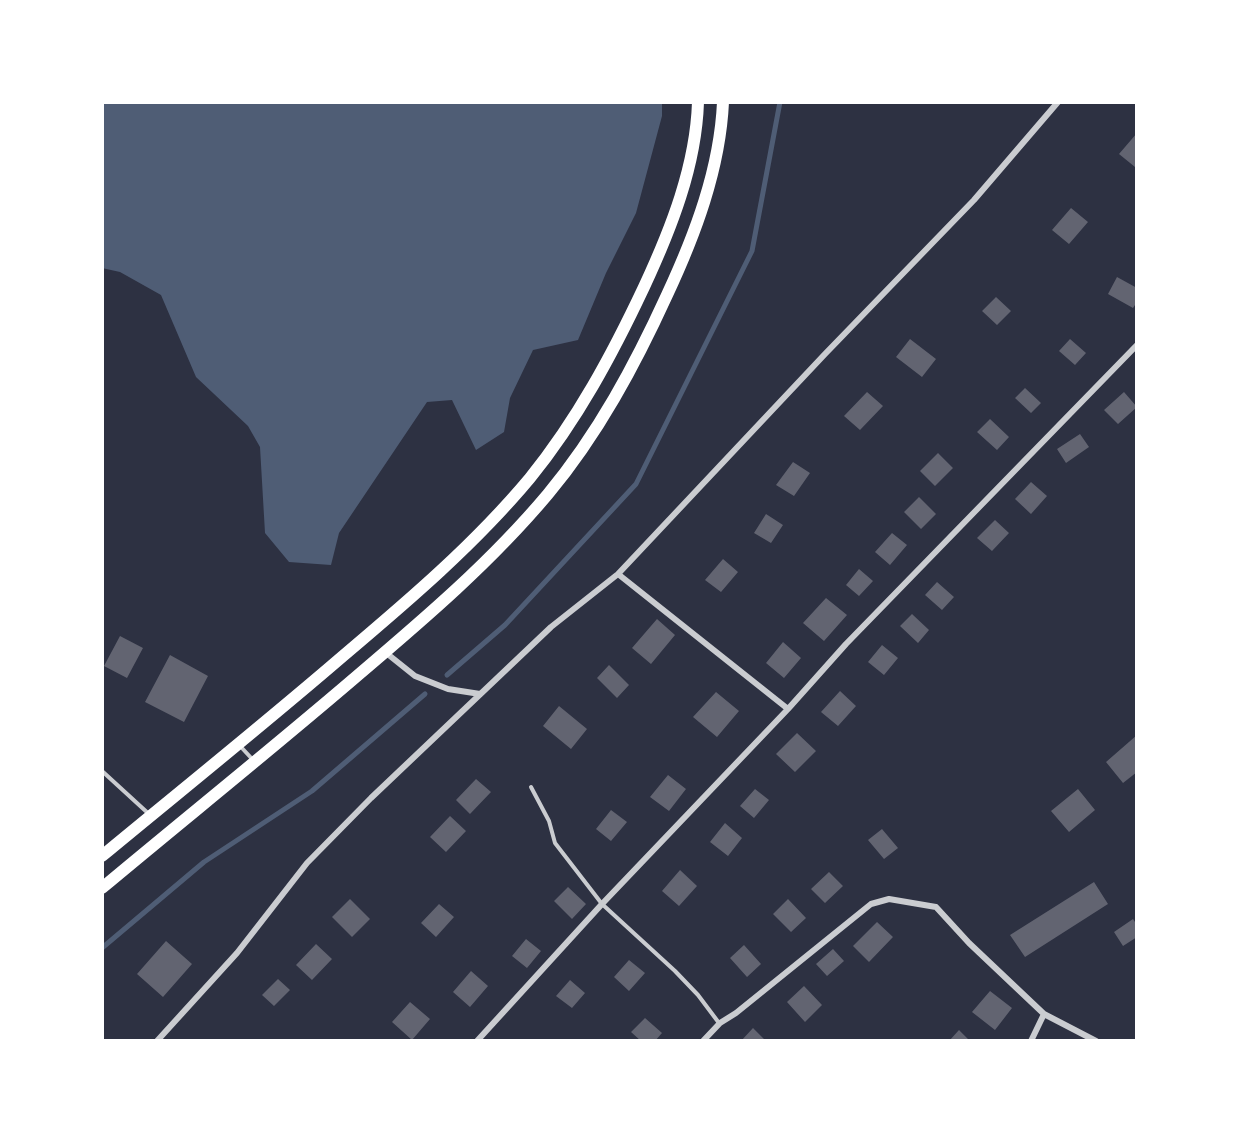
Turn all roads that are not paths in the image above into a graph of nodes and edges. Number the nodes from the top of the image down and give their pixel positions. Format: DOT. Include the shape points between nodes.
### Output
graph roads {
  1 [pos="698,102"];
  2 [pos="723,102"];
  3 [pos="1058,102"];
  4 [pos="1137,345"];
  5 [pos="618,574"];
  6 [pos="386,652"];
  7 [pos="480,694"];
  8 [pos="788,709"];
  9 [pos="238,744"];
  10 [pos="254,762"];
  11 [pos="102,771"];
  12 [pos="531,787"];
  13 [pos="151,815"];
  14 [pos="102,856"];
  15 [pos="102,888"];
  16 [pos="602,904"];
  17 [pos="1044,1014"];
  18 [pos="720,1023"];
  19 [pos="157,1041"];
  20 [pos="477,1041"];
  21 [pos="703,1041"];
  22 [pos="1030,1041"];
  23 [pos="1096,1041"];
  1 -- 9 [label="main road" via="691,158 658,258 610,357 560,437 530,478 454,558"];
  2 -- 6 [label="main road" via="715,163 701,212 658,315 607,411 580,452 514,532"];
  3 -- 5 [label="street" via="974,200"];
  4 -- 8 [label="street" via="846,644"];
  5 -- 7 [label="street" via="551,627"];
  5 -- 8 [label="street"];
  6 -- 7 [label="street" via="415,676 448,689"];
  6 -- 10 [label="main road"];
  7 -- 19 [label="street" via="307,863 237,952"];
  8 -- 16 [label="street"];
  9 -- 10 [label="lane"];
  9 -- 13 [label="main road"];
  10 -- 15 [label="main road"];
  11 -- 13 [label="lane"];
  12 -- 16 [label="lane" via="549,821 555,843"];
  13 -- 14 [label="main road"];
  16 -- 18 [label="lane" via="675,971"];
  16 -- 20 [label="street"];
  17 -- 18 [label="street" via="936,908 889,899 871,904"];
  17 -- 22 [label="street"];
  17 -- 23 [label="street"];
  18 -- 21 [label="street"];
}
